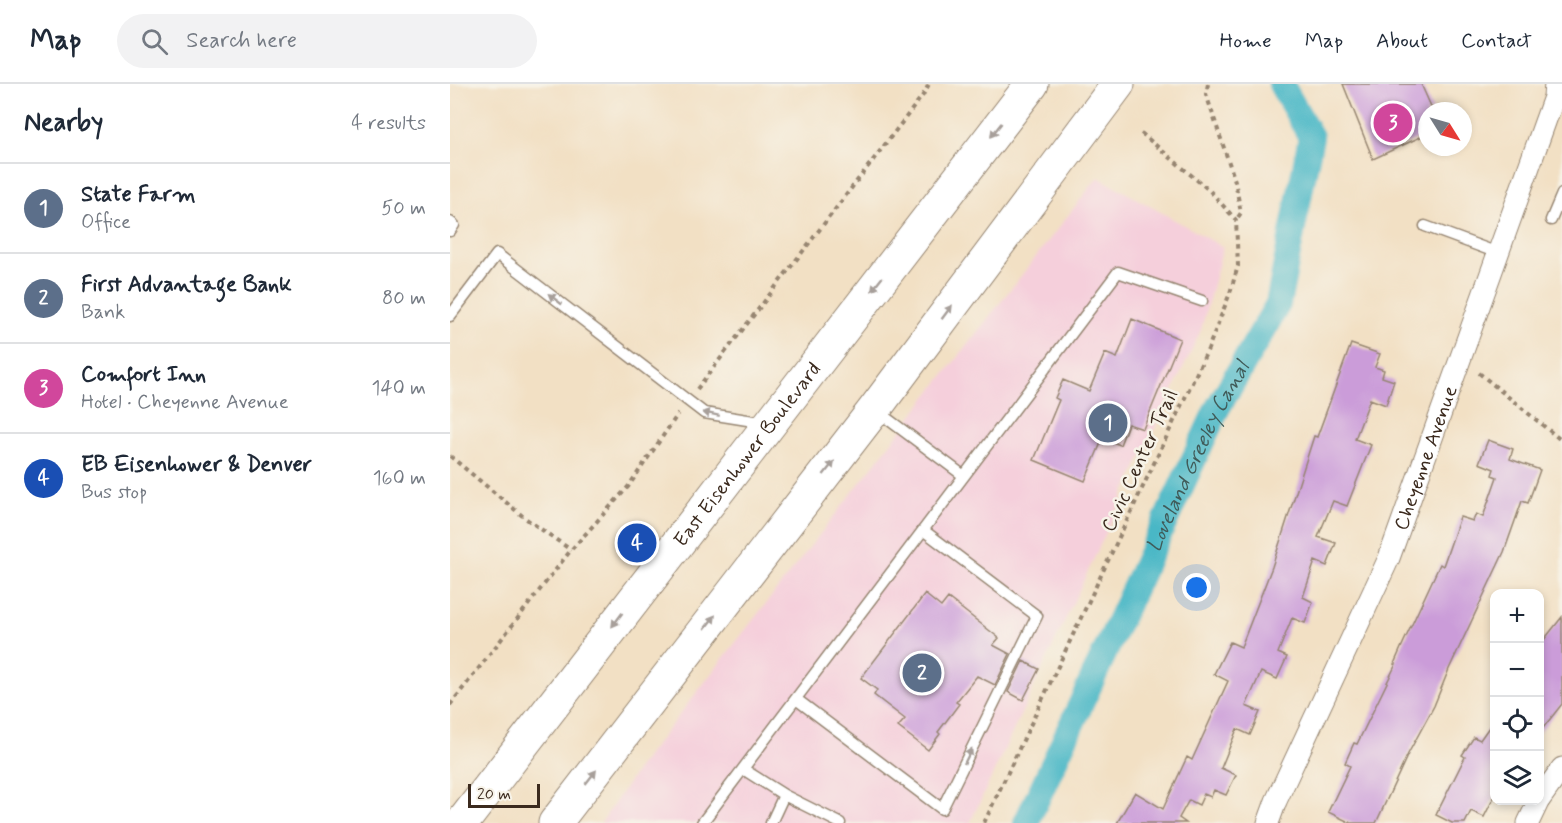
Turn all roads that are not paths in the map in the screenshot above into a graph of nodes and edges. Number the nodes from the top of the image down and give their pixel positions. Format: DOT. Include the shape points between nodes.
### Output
graph roads {
  1 [pos="1032,84"];
  2 [pos="1118,84"];
  3 [pos="1555,84"];
  4 [pos="1562,194"];
  5 [pos="1551,220"];
  6 [pos="450,222"];
  7 [pos="1425,226"];
  8 [pos="450,231"];
  9 [pos="1498,253"];
  10 [pos="1202,301"];
  11 [pos="450,316"];
  12 [pos="874,410"];
  13 [pos="769,423"];
  14 [pos="964,476"];
  15 [pos="923,530"];
  16 [pos="796,699"];
  17 [pos="1562,768"];
  18 [pos="743,770"];
  19 [pos="1544,793"];
  20 [pos="784,795"];
  21 [pos="1537,805"];
  22 [pos="462,823"];
  23 [pos="555,823"];
  24 [pos="702,823"];
  25 [pos="771,823"];
  26 [pos="840,823"];
  27 [pos="1268,823"];
  28 [pos="1528,823"];
  1 -- 13 [label="highway, East Eisenhower Boulevard, one-way"];
  12 -- 2 [label="highway, one-way"];
  3 -- 9 [label="street, Cheyenne Avenue" via="1554,97"];
  4 -- 5 [label="lane"];
  6 -- 8 [label="lane" via="454,225"];
  7 -- 9 [label="lane"];
  9 -- 27 [label="street, Cheyenne Avenue" via="1389,558"];
  10 -- 14 [label="lane" via="1118,272"];
  13 -- 11 [label="lane, one-way" via="704,413 497,254"];
  12 -- 14 [label="lane"];
  23 -- 12 [label="highway, one-way"];
  13 -- 22 [label="highway, East Eisenhower Boulevard, one-way"];
  14 -- 15 [label="lane"];
  15 -- 16 [label="lane"];
  16 -- 15 [label="lane, one-way" via="942,809 1037,616"];
  16 -- 18 [label="lane"];
  17 -- 19 [label="street"];
  18 -- 20 [label="lane"];
  18 -- 24 [label="lane"];
  20 -- 25 [label="lane"];
  20 -- 26 [label="lane"];
  21 -- 28 [label="street"];
}
